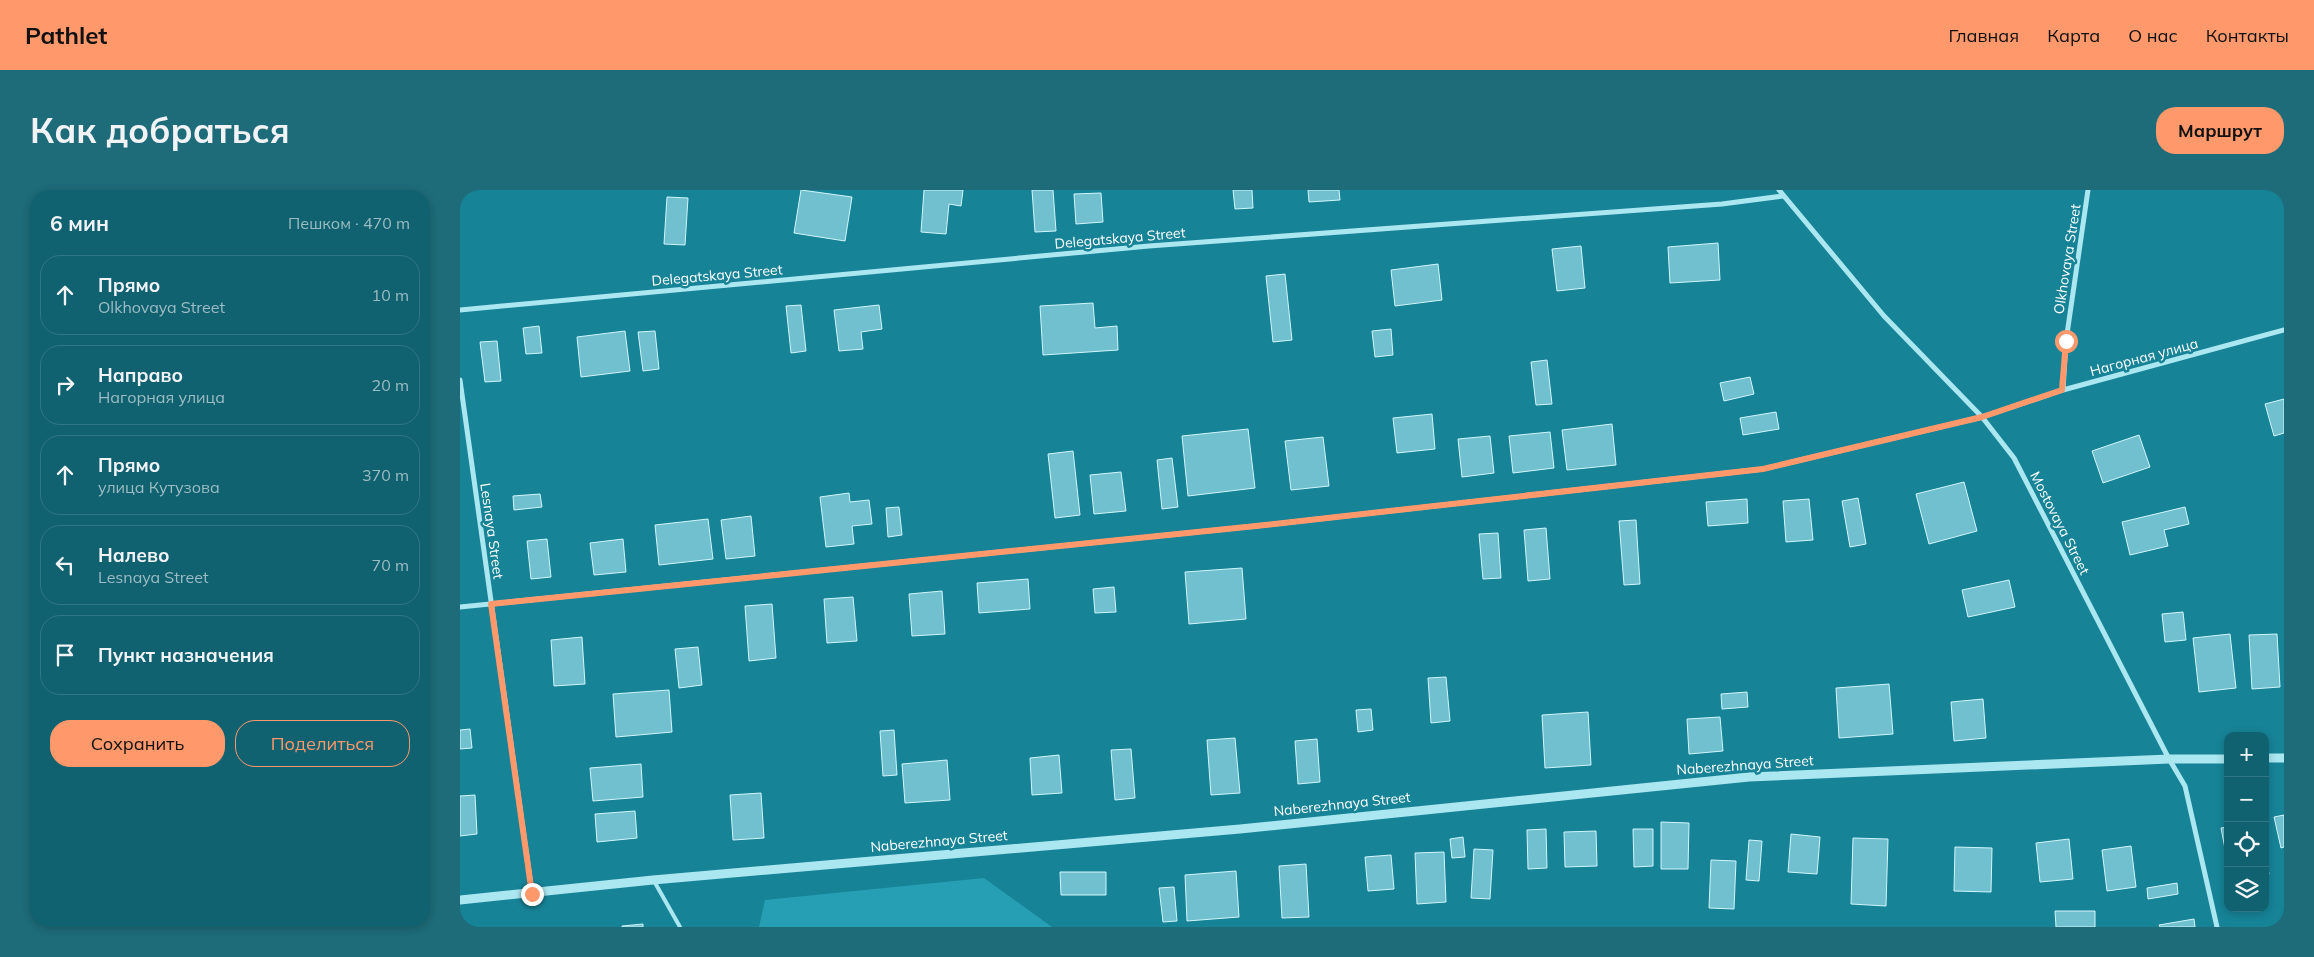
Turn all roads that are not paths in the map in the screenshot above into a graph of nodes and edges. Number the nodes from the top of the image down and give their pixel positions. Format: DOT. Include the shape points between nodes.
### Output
graph roads {
  1 [pos="1779,190"];
  2 [pos="2088,190"];
  3 [pos="1783,196"];
  4 [pos="460,310"];
  5 [pos="2284,330"];
  6 [pos="460,380"];
  7 [pos="2062,390"];
  8 [pos="1982,417"];
  9 [pos="491,604"];
  10 [pos="460,607"];
  11 [pos="2269,758"];
  12 [pos="2284,758"];
  13 [pos="2169,759"];
  14 [pos="2224,759"];
  15 [pos="653,880"];
  16 [pos="532,894"];
  17 [pos="460,900"];
  18 [pos="680,927"];
  19 [pos="2217,927"];
  1 -- 3 [label="street, Mostovaya Street"];
  2 -- 7 [label="street, Olkhovaya Street"];
  3 -- 4 [label="street, Delegatskaya Street" via="1722,204 1149,246"];
  3 -- 8 [label="street, Mostovaya Street" via="1884,316"];
  5 -- 7 [label="street, Нагорная улица"];
  6 -- 9 [label="street, Lesnaya Street"];
  7 -- 8 [label="street, Нагорная улица"];
  8 -- 9 [label="street, Нагорная улица" via="1763,469 1256,526"];
  8 -- 13 [label="street, Mostovaya Street" via="2014,458"];
  9 -- 10 [label="street, Нагорная улица"];
  9 -- 16 [label="street, Lesnaya Street"];
  11 -- 12 [label="street"];
  13 -- 14 [label="street, Naberezhnaya Street"];
  13 -- 15 [label="street, Naberezhnaya Street" via="1749,776 1240,829"];
  13 -- 19 [label="street, Mostovaya Street" via="2185,786"];
  15 -- 16 [label="street, Naberezhnaya Street"];
  15 -- 18 [label="lane"];
  16 -- 17 [label="street, Naberezhnaya Street"];
}
